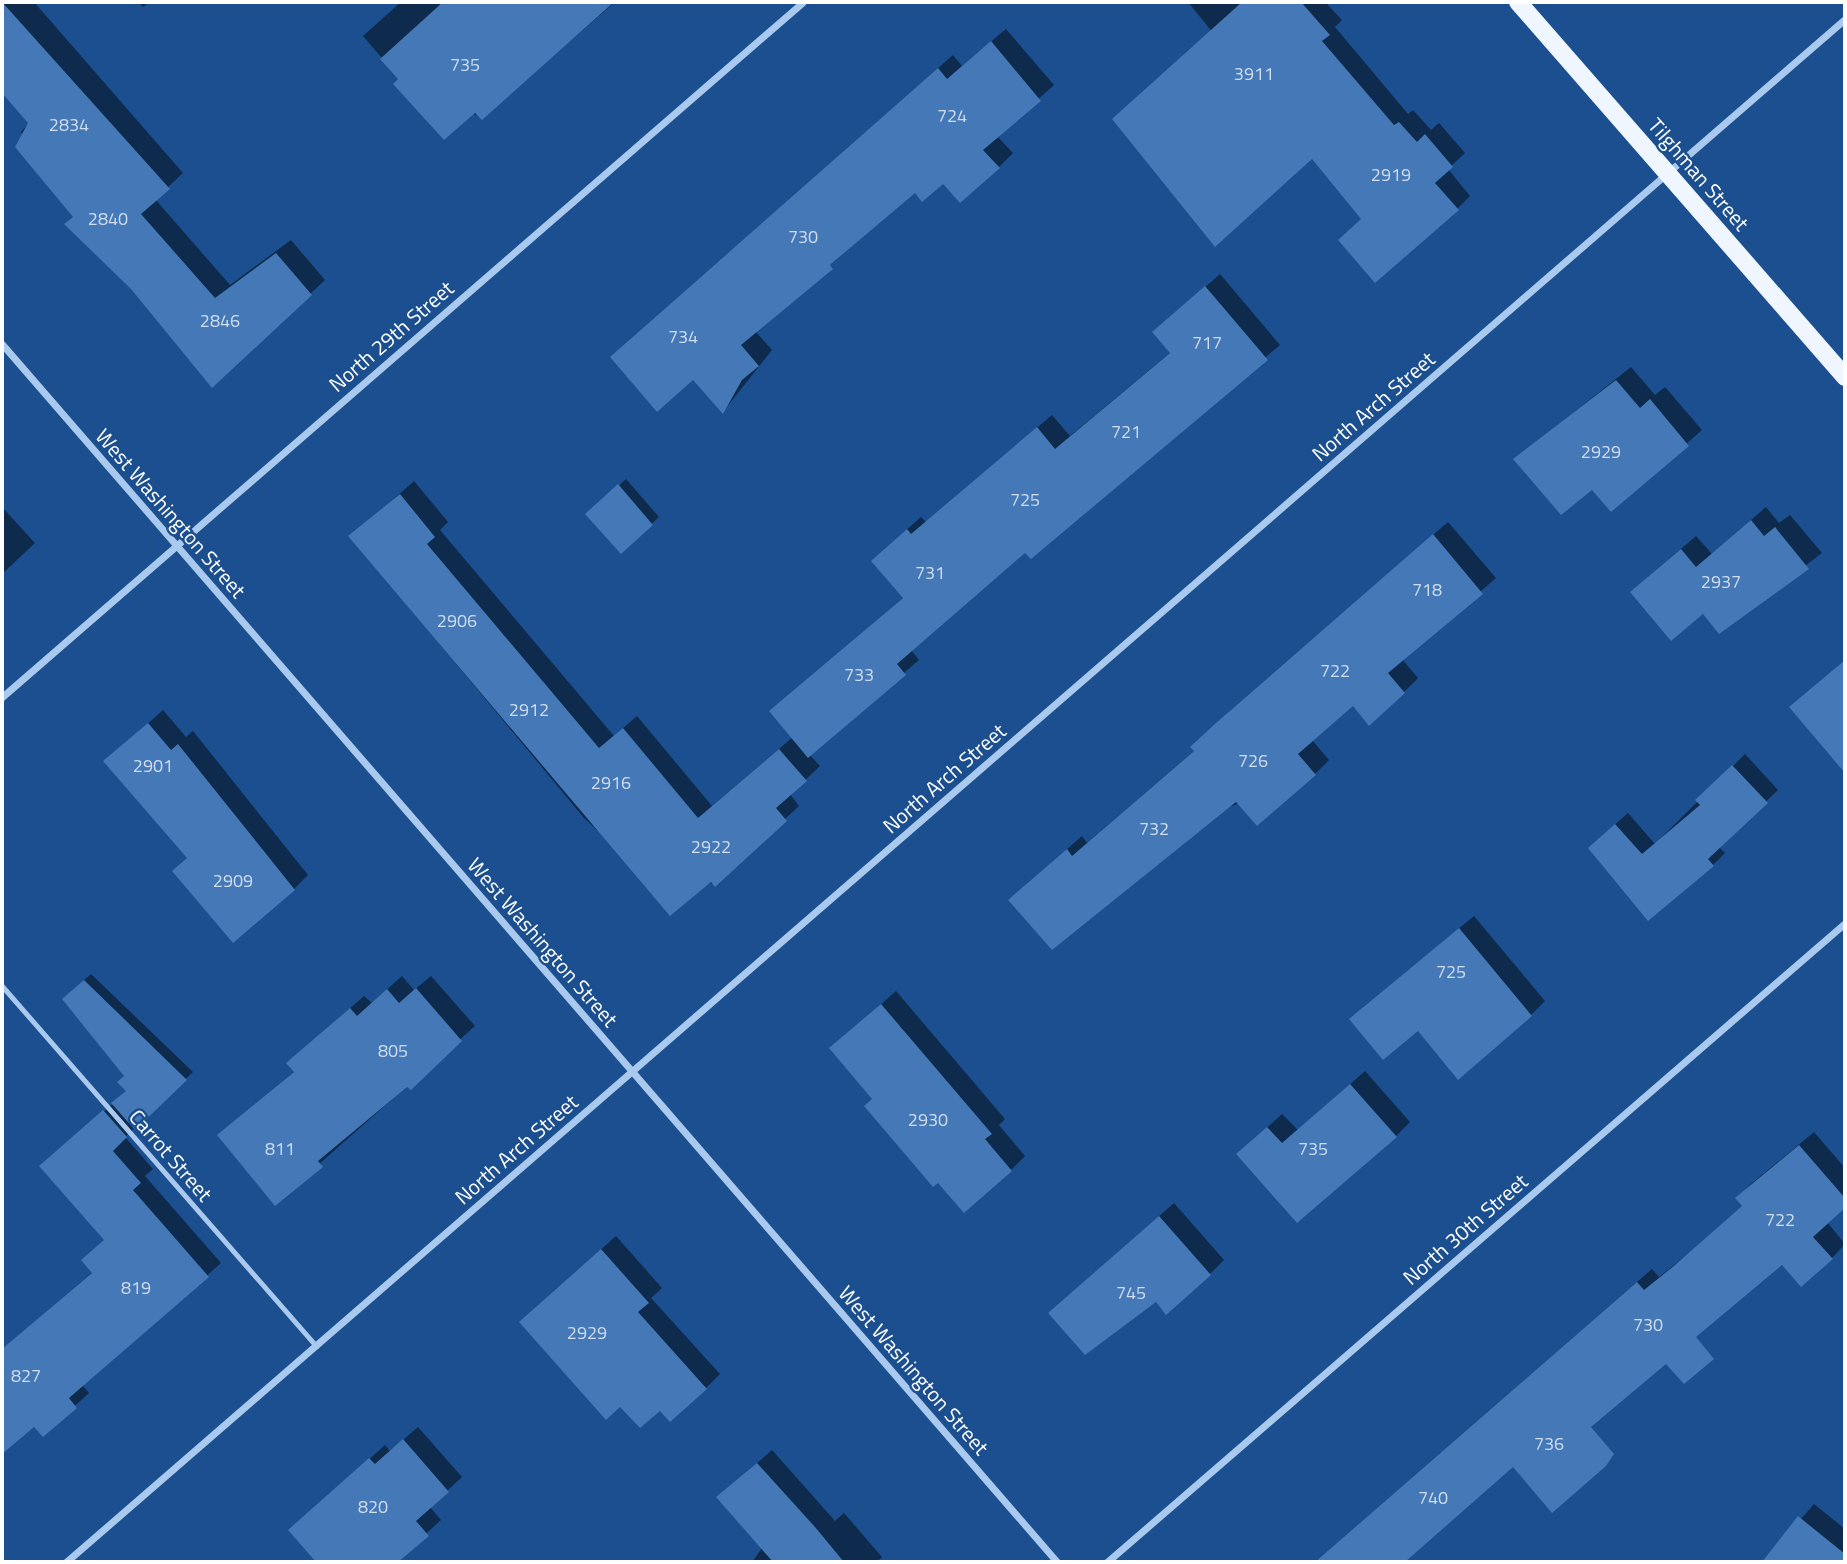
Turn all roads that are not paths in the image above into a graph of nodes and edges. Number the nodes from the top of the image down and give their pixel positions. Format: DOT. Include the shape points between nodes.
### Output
graph roads {
  1 [pos="803,2"];
  2 [pos="1518,2"];
  3 [pos="1845,19"];
  4 [pos="1668,174"];
  5 [pos="2,344"];
  6 [pos="1845,377"];
  7 [pos="177,546"];
  8 [pos="2,697"];
  9 [pos="1845,923"];
  10 [pos="2,986"];
  11 [pos="632,1072"];
  12 [pos="316,1346"];
  13 [pos="66,1562"];
  14 [pos="1057,1562"];
  15 [pos="1107,1562"];
  1 -- 7 [label="street, North 29th Street"];
  2 -- 4 [label="main road, Tilghman Street"];
  3 -- 4 [label="street, North Arch Street"];
  4 -- 6 [label="main road, Tilghman Street"];
  4 -- 11 [label="street, North Arch Street"];
  5 -- 7 [label="street, West Washington Street"];
  7 -- 8 [label="street, North 29th Street"];
  7 -- 11 [label="street, West Washington Street"];
  9 -- 15 [label="street, North 30th Street"];
  10 -- 12 [label="lane, Carrot Street"];
  11 -- 12 [label="street, North Arch Street"];
  11 -- 14 [label="street, West Washington Street"];
  12 -- 13 [label="street, North Arch Street"];
}
